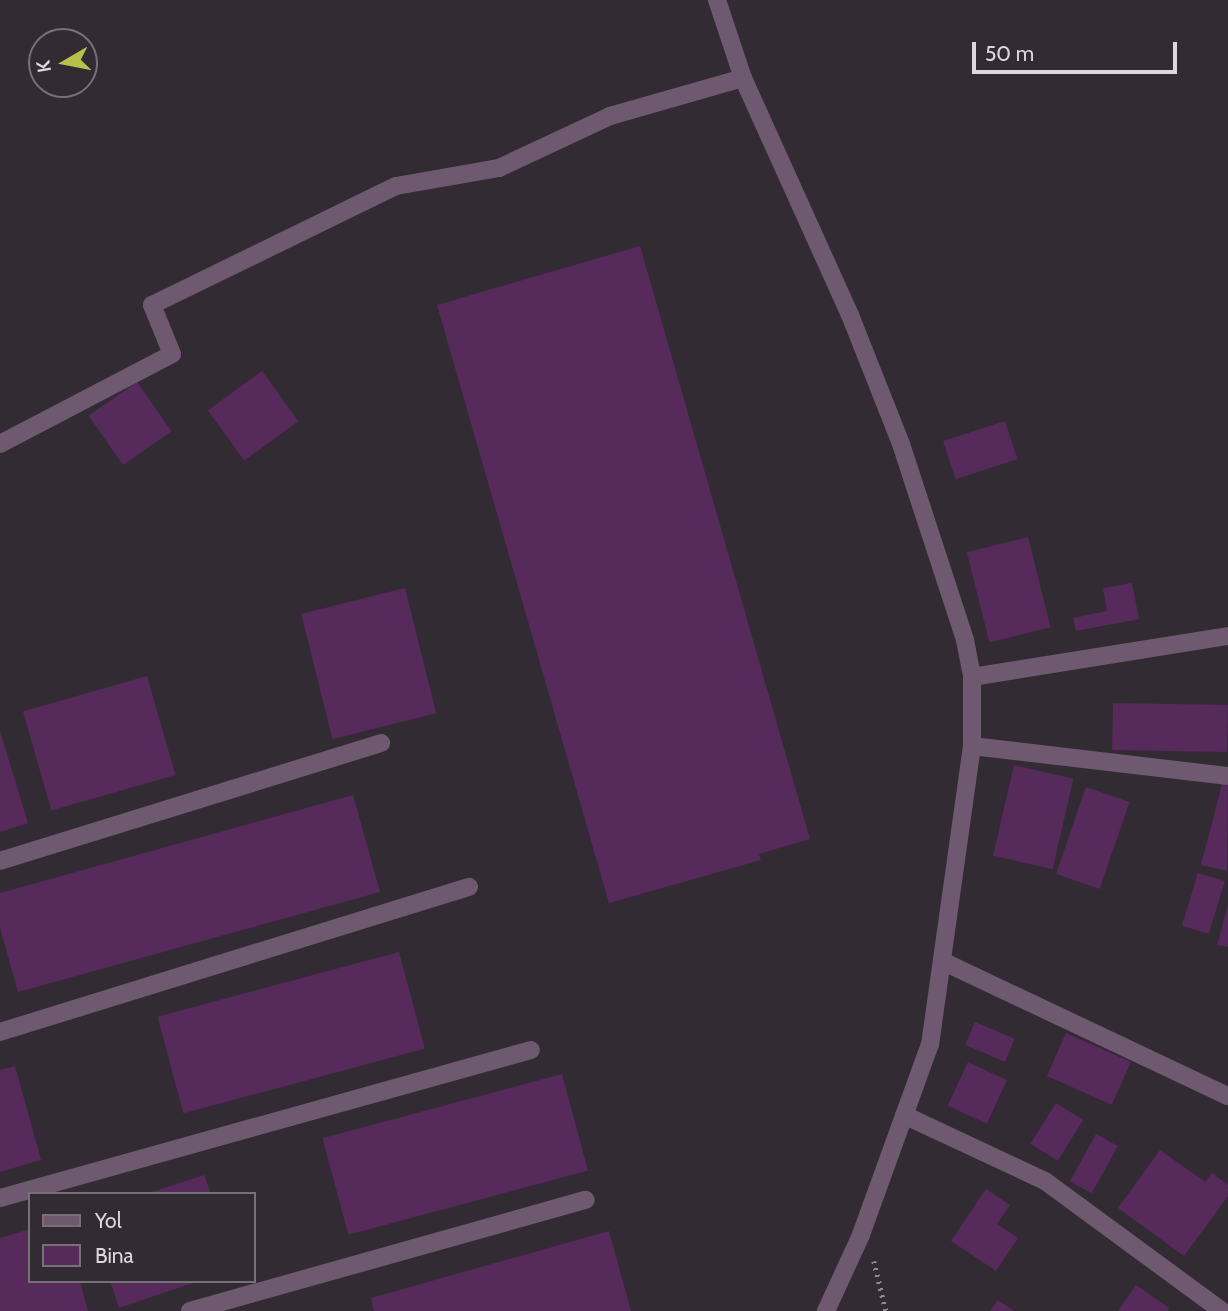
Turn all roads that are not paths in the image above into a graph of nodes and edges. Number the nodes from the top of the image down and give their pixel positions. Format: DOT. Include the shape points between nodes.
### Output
graph roads {
  1 [pos="718,0"];
  2 [pos="743,78"];
  3 [pos="0,444"];
  4 [pos="1228,636"];
  5 [pos="972,677"];
  6 [pos="382,743"];
  7 [pos="972,746"];
  8 [pos="1228,776"];
  9 [pos="0,861"];
  10 [pos="469,887"];
  11 [pos="942,961"];
  12 [pos="0,1032"];
  13 [pos="531,1050"];
  14 [pos="1228,1096"];
  15 [pos="904,1115"];
  16 [pos="0,1198"];
  17 [pos="586,1200"];
  18 [pos="190,1311"];
  19 [pos="826,1311"];
  20 [pos="1222,1311"];
  1 -- 2 [label="street"];
  2 -- 3 [label="street" via="610,116 499,168 396,186 152,305 172,354"];
  2 -- 5 [label="street" via="850,315 901,444 965,640"];
  4 -- 5 [label="street"];
  5 -- 7 [label="street"];
  6 -- 9 [label="street"];
  7 -- 8 [label="street"];
  7 -- 11 [label="street"];
  10 -- 12 [label="street"];
  11 -- 14 [label="street"];
  11 -- 15 [label="street" via="930,1044"];
  13 -- 16 [label="street"];
  15 -- 19 [label="street" via="864,1227"];
  15 -- 20 [label="street" via="1045,1181"];
  17 -- 18 [label="street"];
}
